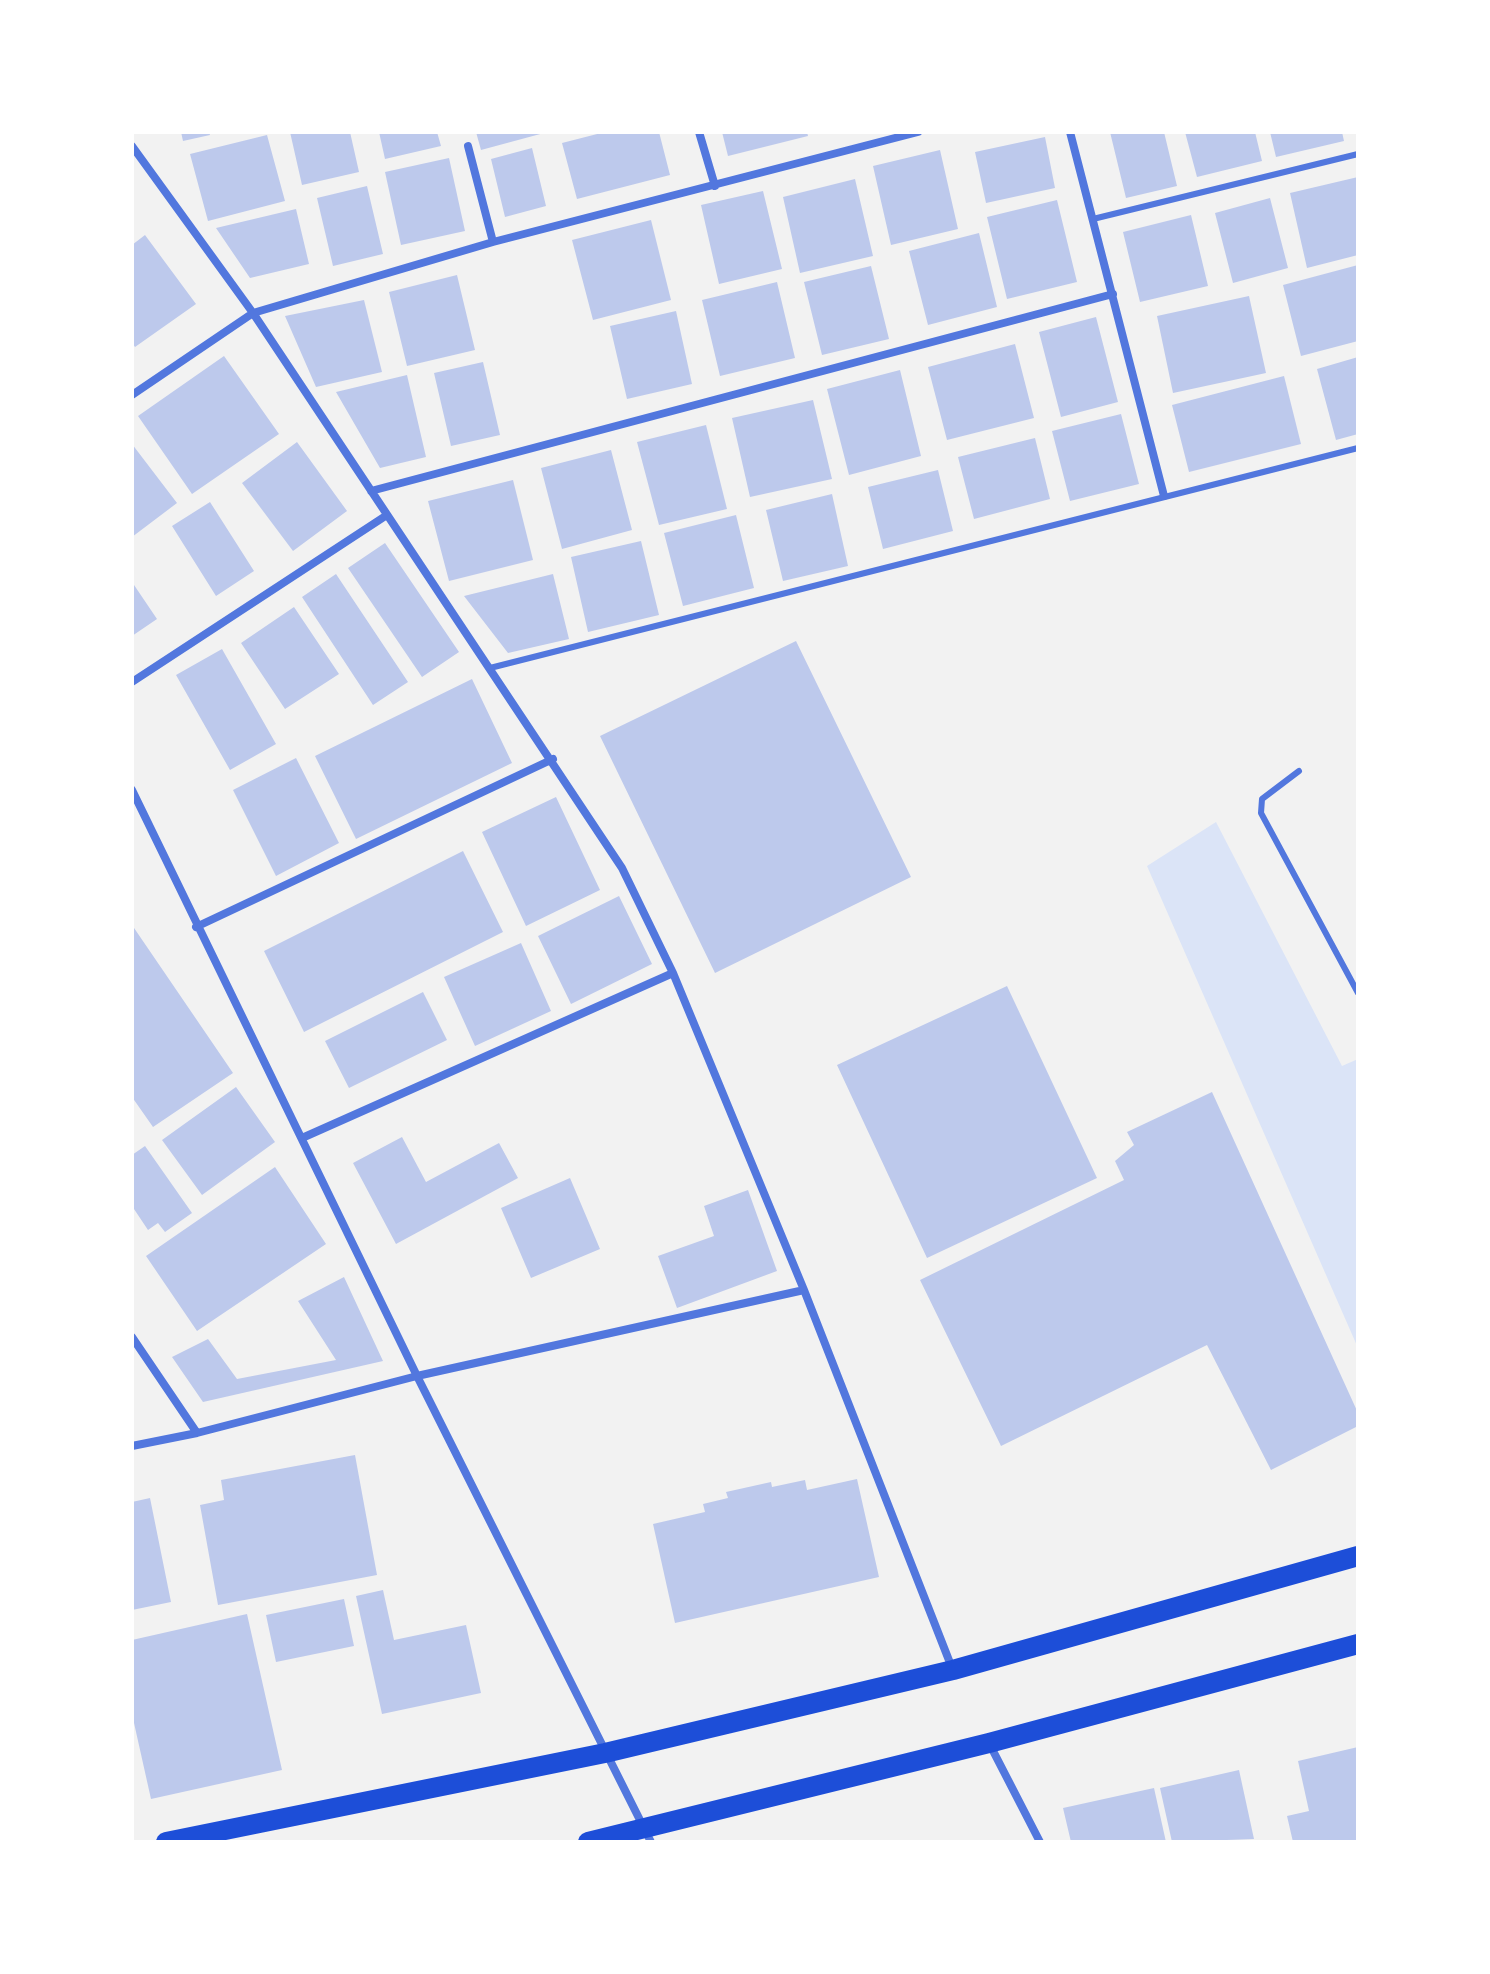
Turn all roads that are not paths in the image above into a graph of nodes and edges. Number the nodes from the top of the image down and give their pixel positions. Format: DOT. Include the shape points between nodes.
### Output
graph roads {
  1 [pos="699,132"];
  2 [pos="918,132"];
  3 [pos="1070,132"];
  4 [pos="132,146"];
  5 [pos="468,146"];
  6 [pos="1358,154"];
  7 [pos="715,186"];
  8 [pos="1093,219"];
  9 [pos="493,242"];
  10 [pos="1113,294"];
  11 [pos="253,313"];
  12 [pos="132,395"];
  13 [pos="1358,448"];
  14 [pos="371,491"];
  15 [pos="1164,496"];
  16 [pos="387,515"];
  17 [pos="490,668"];
  18 [pos="132,682"];
  19 [pos="553,759"];
  20 [pos="1299,771"];
  21 [pos="132,790"];
  22 [pos="196,927"];
  23 [pos="673,973"];
  24 [pos="1358,993"];
  25 [pos="302,1138"];
  26 [pos="804,1290"];
  27 [pos="132,1337"];
  28 [pos="417,1376"];
  29 [pos="197,1433"];
  30 [pos="132,1446"];
  31 [pos="1358,1556"];
  32 [pos="1358,1644"];
  33 [pos="953,1670"];
  34 [pos="989,1743"];
  35 [pos="605,1753"];
  36 [pos="648,1836"];
  37 [pos="166,1842"];
  38 [pos="588,1842"];
  39 [pos="1040,1842"];
  1 -- 7 [label="street"];
  2 -- 7 [label="street"];
  3 -- 8 [label="street"];
  4 -- 11 [label="street"];
  5 -- 9 [label="street"];
  6 -- 8 [label="lane"];
  7 -- 9 [label="street"];
  8 -- 10 [label="street"];
  9 -- 11 [label="street"];
  10 -- 14 [label="street"];
  10 -- 15 [label="street"];
  11 -- 12 [label="street"];
  11 -- 14 [label="street"];
  13 -- 15 [label="lane"];
  14 -- 16 [label="street"];
  15 -- 17 [label="lane"];
  16 -- 17 [label="street"];
  16 -- 18 [label="street"];
  17 -- 19 [label="street"];
  19 -- 22 [label="street"];
  19 -- 23 [label="street" via="622,868"];
  20 -- 24 [label="lane" via="1262,799 1261,813"];
  21 -- 22 [label="street"];
  22 -- 25 [label="street"];
  23 -- 25 [label="street"];
  23 -- 26 [label="street"];
  25 -- 28 [label="street"];
  26 -- 28 [label="street"];
  26 -- 33 [label="street"];
  27 -- 29 [label="street"];
  28 -- 29 [label="street"];
  28 -- 35 [label="street"];
  29 -- 30 [label="street"];
  31 -- 33 [label="main road"];
  32 -- 34 [label="main road"];
  33 -- 35 [label="main road"];
  34 -- 36 [label="main road"];
  34 -- 39 [label="street"];
  35 -- 36 [label="street"];
  35 -- 37 [label="main road"];
  36 -- 38 [label="main road"];
}
